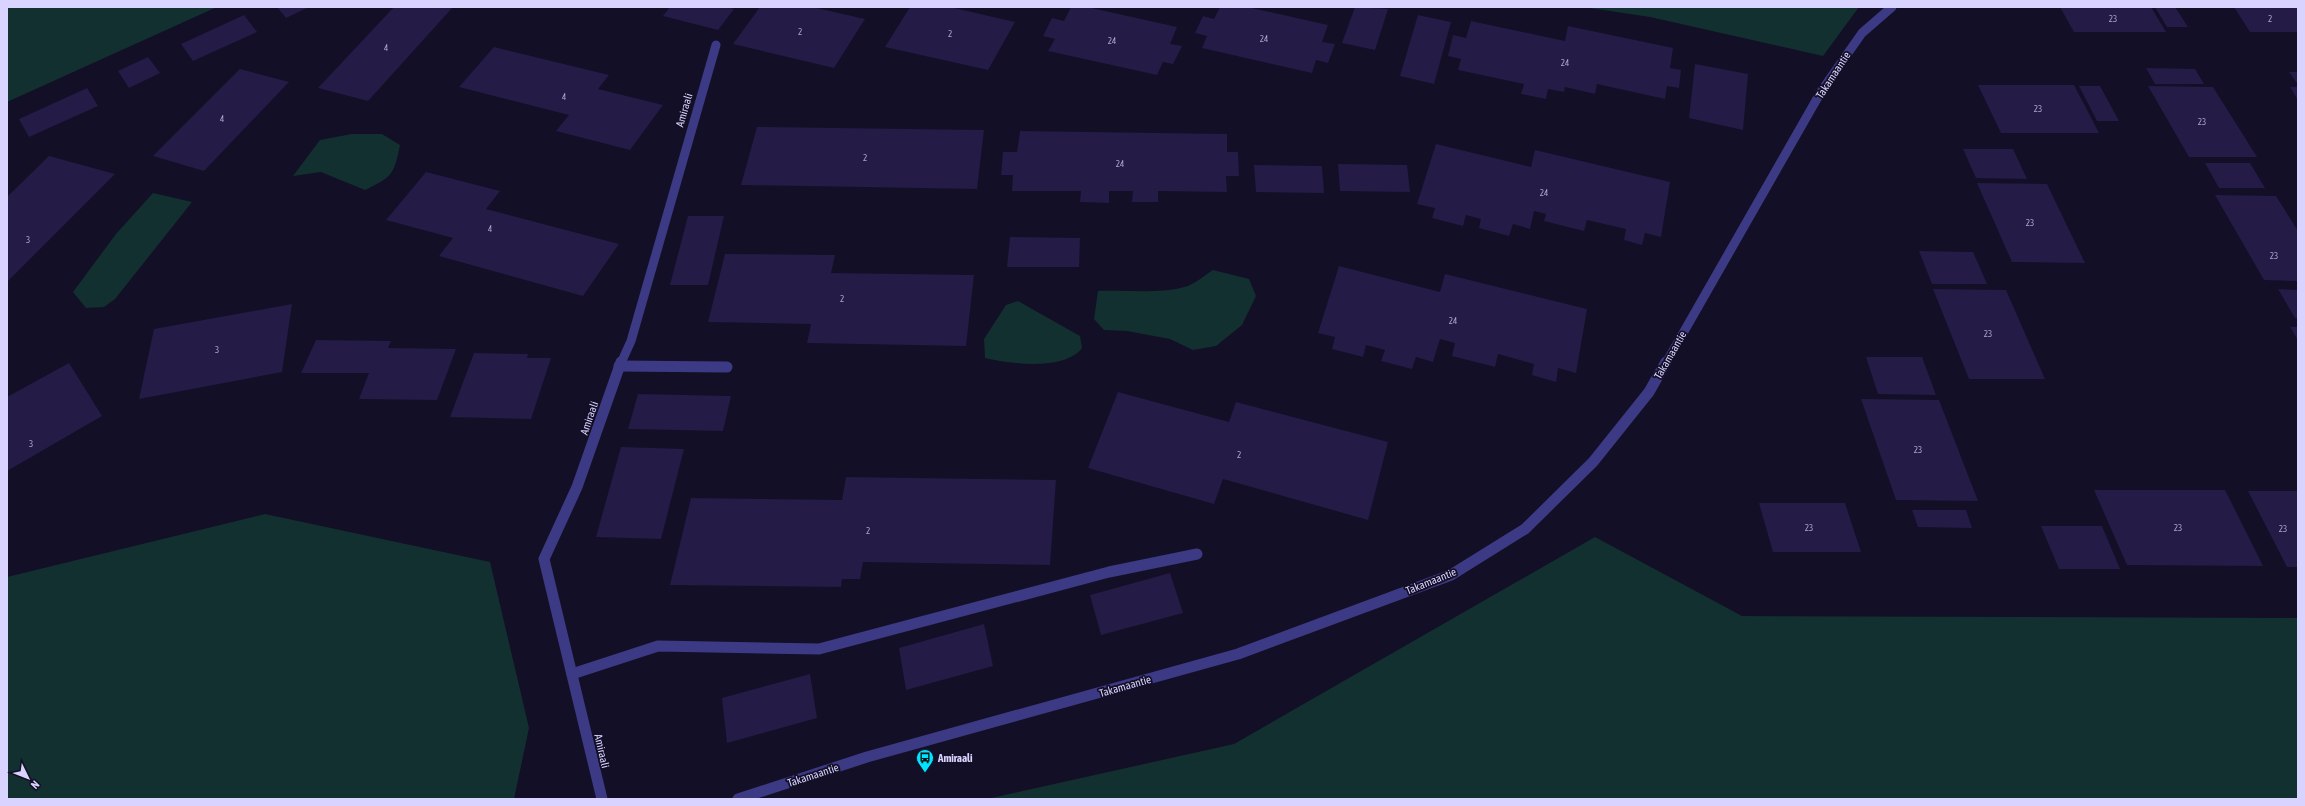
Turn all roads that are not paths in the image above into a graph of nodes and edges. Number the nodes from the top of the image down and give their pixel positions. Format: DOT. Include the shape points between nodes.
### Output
graph roads {
  1 [pos="1892,7"];
  2 [pos="716,45"];
  3 [pos="619,366"];
  4 [pos="727,367"];
  5 [pos="1197,554"];
  6 [pos="572,674"];
  7 [pos="602,799"];
  8 [pos="738,799"];
  1 -- 8 [label="street, Takamaantie" via="1862,33 1822,90 1649,392 1593,462 1525,529 1451,575 1238,654 867,757"];
  2 -- 3 [label="street, Amiraali" via="631,341"];
  3 -- 4 [label="street"];
  3 -- 6 [label="street, Amiraali" via="577,488 544,559"];
  5 -- 6 [label="street" via="1108,572 819,649 658,646"];
  6 -- 7 [label="street, Amiraali"];
}
